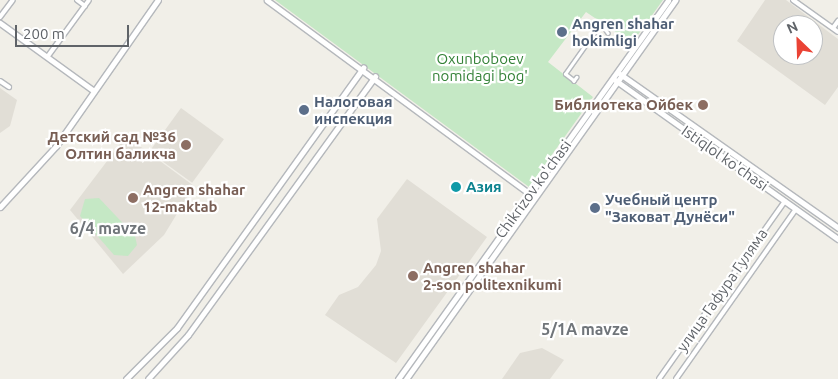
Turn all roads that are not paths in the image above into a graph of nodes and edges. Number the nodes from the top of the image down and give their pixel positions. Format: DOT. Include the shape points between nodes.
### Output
graph roads {
  1 [pos="13,0"];
  2 [pos="77,0"];
  3 [pos="88,0"];
  4 [pos="158,0"];
  5 [pos="268,0"];
  6 [pos="668,0"];
  7 [pos="675,0"];
  8 [pos="793,0"];
  9 [pos="84,6"];
  10 [pos="0,17"];
  11 [pos="838,21"];
  12 [pos="0,23"];
  13 [pos="833,28"];
  14 [pos="838,32"];
  15 [pos="608,33"];
  16 [pos="48,56"];
  17 [pos="363,68"];
  18 [pos="619,74"];
  19 [pos="375,77"];
  20 [pos="577,77"];
  21 [pos="615,80"];
  22 [pos="0,81"];
  23 [pos="9,87"];
  24 [pos="94,91"];
  25 [pos="603,96"];
  26 [pos="530,194"];
  27 [pos="785,201"];
  28 [pos="0,207"];
  29 [pos="796,209"];
  30 [pos="821,216"];
  31 [pos="816,222"];
  32 [pos="838,228"];
  33 [pos="838,238"];
  34 [pos="126,379"];
  35 [pos="148,379"];
  36 [pos="398,379"];
  37 [pos="406,379"];
  38 [pos="660,379"];
  39 [pos="676,379"];
  1 -- 10 [label="street"];
  2 -- 9 [label="street"];
  3 -- 9 [label="street"];
  4 -- 24 [label="main road"];
  5 -- 17 [label="street"];
  6 -- 18 [label="main road, Chikrizov ko'chasi"];
  7 -- 18 [label="main road, Chikrizov ko'chasi"];
  8 -- 13 [label="street"];
  9 -- 16 [label="street"];
  11 -- 13 [label="street"];
  12 -- 16 [label="main road"];
  13 -- 14 [label="street"];
  15 -- 20 [label="street" via="601,23 565,74 574,81"];
  16 -- 24 [label="main road"];
  17 -- 19 [label="street"];
  17 -- 34 [label="street" via="177,328"];
  18 -- 21 [label="main road, Chikrizov ko'chasi"];
  18 -- 30 [label="main road, Istiqlol ko'chasi"];
  19 -- 26 [label="street"];
  19 -- 35 [label="street" via="188,335"];
  21 -- 25 [label="main road, Chikrizov ko'chasi"];
  21 -- 27 [label="main road, Istiqlol ko'chasi"];
  22 -- 23 [label="street"];
  24 -- 28 [label="main road" via="56,146"];
  25 -- 26 [label="main road, Chikrizov ko'chasi"];
  25 -- 37 [label="main road, Chikrizov ko'chasi"];
  26 -- 36 [label="main road, Chikrizov ko'chasi"];
  27 -- 29 [label="main road, Istiqlol ko'chasi"];
  27 -- 38 [label="street, улица Гафура Гуляма"];
  29 -- 31 [label="main road, Istiqlol ko'chasi"];
  29 -- 39 [label="street"];
  30 -- 31 [label="main road"];
  30 -- 32 [label="main road, Istiqlol ko'chasi"];
  31 -- 33 [label="main road, Istiqlol ko'chasi"];
}
